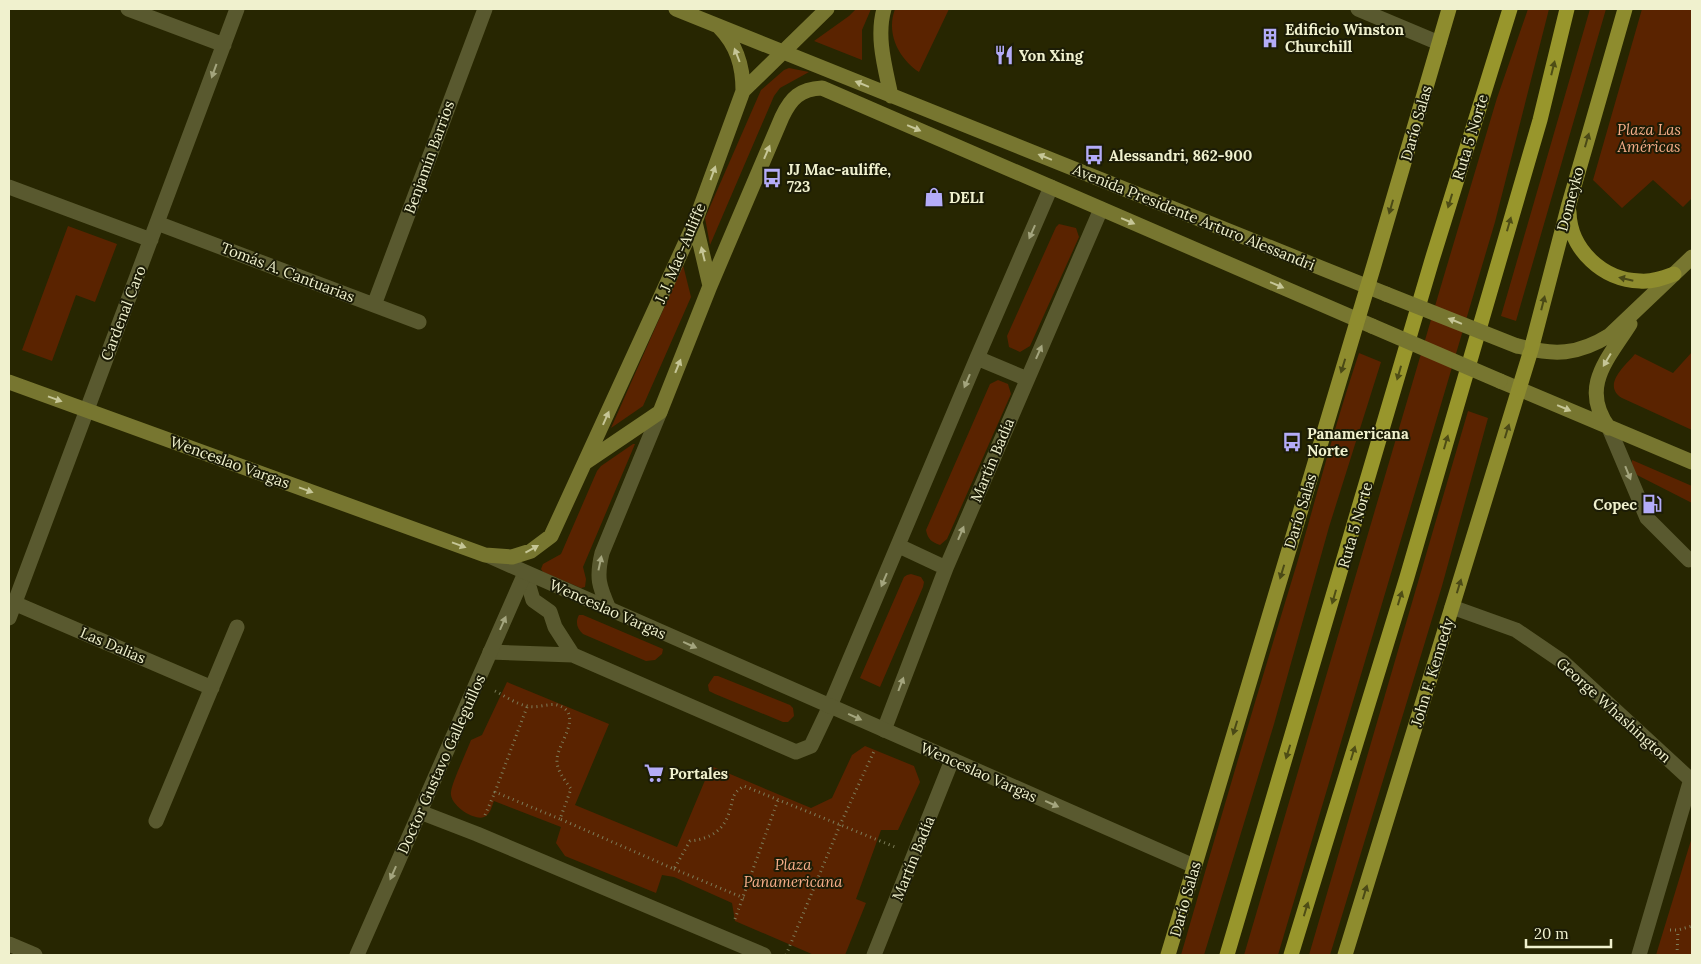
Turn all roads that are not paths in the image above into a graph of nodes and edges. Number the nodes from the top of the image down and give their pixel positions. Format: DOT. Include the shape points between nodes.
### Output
graph roads {
  1 [pos="128,9"];
  2 [pos="237,9"];
  3 [pos="484,9"];
  4 [pos="676,9"];
  5 [pos="827,9"];
  6 [pos="884,9"];
  7 [pos="1358,9"];
  8 [pos="1449,9"];
  9 [pos="1510,9"];
  10 [pos="1567,9"];
  11 [pos="1624,9"];
  12 [pos="717,25"];
  13 [pos="1439,43"];
  14 [pos="224,45"];
  15 [pos="782,51"];
  16 [pos="743,91"];
  17 [pos="891,96"];
  18 [pos="9,187"];
  19 [pos="1051,187"];
  20 [pos="1568,204"];
  21 [pos="1101,209"];
  22 [pos="695,222"];
  23 [pos="157,223"];
  24 [pos="151,240"];
  25 [pos="1692,257"];
  26 [pos="1674,274"];
  27 [pos="710,286"];
  28 [pos="1367,286"];
  29 [pos="374,304"];
  30 [pos="1643,304"];
  31 [pos="1357,320"];
  32 [pos="419,322"];
  33 [pos="1524,348"];
  34 [pos="977,358"];
  35 [pos="1027,379"];
  36 [pos="9,382"];
  37 [pos="1519,390"];
  38 [pos="87,410"];
  39 [pos="660,412"];
  40 [pos="1609,428"];
  41 [pos="586,462"];
  42 [pos="1692,462"];
  43 [pos="899,546"];
  44 [pos="485,555"];
  45 [pos="1692,559"];
  46 [pos="946,568"];
  47 [pos="525,573"];
  48 [pos="15,585"];
  49 [pos="14,603"];
  50 [pos="1452,607"];
  51 [pos="609,609"];
  52 [pos="9,618"];
  53 [pos="237,627"];
  54 [pos="490,652"];
  55 [pos="573,655"];
  56 [pos="212,688"];
  57 [pos="830,706"];
  58 [pos="884,730"];
  59 [pos="952,760"];
  60 [pos="1691,780"];
  61 [pos="420,812"];
  62 [pos="156,821"];
  63 [pos="1194,866"];
  64 [pos="9,944"];
  65 [pos="34,955"];
  66 [pos="356,955"];
  67 [pos="764,955"];
  68 [pos="874,955"];
  69 [pos="1168,955"];
  70 [pos="1227,955"];
  71 [pos="1292,955"];
  72 [pos="1345,955"];
  73 [pos="1639,955"];
  1 -- 14 [label="street"];
  2 -- 14 [label="street, Cardenal Caro"];
  3 -- 29 [label="street, Benjamín Barrios"];
  4 -- 12 [label="main road, Avenida Presidente Arturo Alessandri"];
  5 -- 15 [label="main road, J. J. Mac-Auliffe"];
  6 -- 17 [label="main road" via="880,23"];
  7 -- 13 [label="street"];
  8 -- 13 [label="main road, Darío Salas"];
  9 -- 70 [label="highway, Ruta 5 Norte, one-way"];
  71 -- 10 [label="highway, one-way" via="1537,130"];
  20 -- 11 [label="main road, Domeyko, one-way"];
  12 -- 15 [label="main road, Avenida Presidente Arturo Alessandri"];
  16 -- 12 [label="main road, one-way" via="740,60"];
  13 -- 28 [label="main road, Darío Salas, one-way"];
  14 -- 23 [label="street, Cardenal Caro, one-way"];
  15 -- 16 [label="main road, J. J. Mac-Auliffe"];
  17 -- 15 [label="main road, Avenida Presidente Arturo Alessandri, one-way"];
  22 -- 16 [label="main road, J. J. Mac-Auliffe, one-way"];
  28 -- 17 [label="main road, Avenida Presidente Arturo Alessandri, one-way"];
  18 -- 24 [label="street"];
  19 -- 21 [label="main road, Avenida Presidente Arturo Alessandri"];
  27 -- 19 [label="main road, Avenida Presidente Arturo Alessandri, one-way" via="789,103 810,89 822,88"];
  19 -- 34 [label="street, one-way"];
  26 -- 20 [label="main road, one-way" via="1640,281 1607,273 1595,265 1577,242"];
  33 -- 20 [label="main road, Domeyko, one-way"];
  21 -- 31 [label="main road, Avenida Presidente Arturo Alessandri, one-way"];
  35 -- 21 [label="street, Martín Badía, one-way"];
  27 -- 22 [label="main road, one-way"];
  41 -- 22 [label="main road, J. J. Mac-Auliffe, one-way"];
  23 -- 24 [label="street, Cardenal Caro"];
  23 -- 29 [label="street, Tomás A. Cantuarias"];
  24 -- 38 [label="street, Cardenal Caro"];
  25 -- 26 [label="main road, Avenida Presidente Arturo Alessandri"];
  26 -- 30 [label="main road, Avenida Presidente Arturo Alessandri"];
  39 -- 27 [label="main road, one-way"];
  28 -- 31 [label="main road, Darío Salas"];
  33 -- 28 [label="main road, Avenida Presidente Arturo Alessandri, one-way, bridge"];
  29 -- 32 [label="street, Tomás A. Cantuarias"];
  30 -- 33 [label="main road, Avenida Presidente Arturo Alessandri" via="1610,335 1584,348 1552,353"];
  30 -- 40 [label="main road, one-way" via="1599,374 1596,387 1598,409"];
  31 -- 37 [label="main road, Avenida Presidente Arturo Alessandri, bridge"];
  31 -- 63 [label="main road, Darío Salas, one-way"];
  33 -- 37 [label="main road, Domeyko"];
  34 -- 35 [label="street"];
  34 -- 43 [label="street, one-way"];
  46 -- 35 [label="street, Martín Badía, one-way"];
  36 -- 38 [label="main road, Wenceslao Vargas, one-way"];
  37 -- 40 [label="main road, Avenida Presidente Arturo Alessandri, one-way"];
  50 -- 37 [label="main road, John F. Kennedy, one-way"];
  38 -- 44 [label="main road, Wenceslao Vargas, one-way"];
  38 -- 48 [label="street, Cardenal Caro"];
  39 -- 41 [label="main road"];
  51 -- 39 [label="street, one-way" via="600,587 598,570 602,553"];
  40 -- 42 [label="main road, Avenida Presidente Arturo Alessandri"];
  40 -- 45 [label="street, one-way" via="1646,518 1689,560"];
  44 -- 41 [label="main road, J. J. Mac-Auliffe, one-way" via="512,557 531,551 551,536"];
  43 -- 46 [label="street"];
  43 -- 57 [label="street, one-way"];
  44 -- 47 [label="street, Wenceslao Vargas"];
  58 -- 46 [label="street, Martín Badía, one-way"];
  47 -- 51 [label="street, Wenceslao Vargas"];
  54 -- 47 [label="street, Doctor Gustavo Galleguillos, one-way"];
  47 -- 55 [label="street" via="533,600 550,612 554,627"];
  48 -- 49 [label="street, Cardenal Caro"];
  49 -- 52 [label="street, Cardenal Caro"];
  49 -- 56 [label="street, Las Dalias"];
  50 -- 60 [label="street, George Whashington" via="1516,630 1564,662"];
  72 -- 50 [label="main road, John F. Kennedy, one-way"];
  51 -- 57 [label="street, Wenceslao Vargas, one-way"];
  53 -- 56 [label="street"];
  54 -- 55 [label="street"];
  54 -- 61 [label="street, Doctor Gustavo Galleguillos"];
  55 -- 57 [label="street" via="796,752 811,746"];
  56 -- 62 [label="street"];
  57 -- 58 [label="street, Wenceslao Vargas, one-way"];
  58 -- 59 [label="street, Wenceslao Vargas"];
  59 -- 63 [label="street, Wenceslao Vargas, one-way"];
  59 -- 68 [label="street, Martín Badía"];
  60 -- 73 [label="street"];
  61 -- 66 [label="street, Doctor Gustavo Galleguillos, one-way"];
  61 -- 67 [label="street"];
  63 -- 69 [label="main road, Darío Salas"];
  64 -- 65 [label="street"];
}
